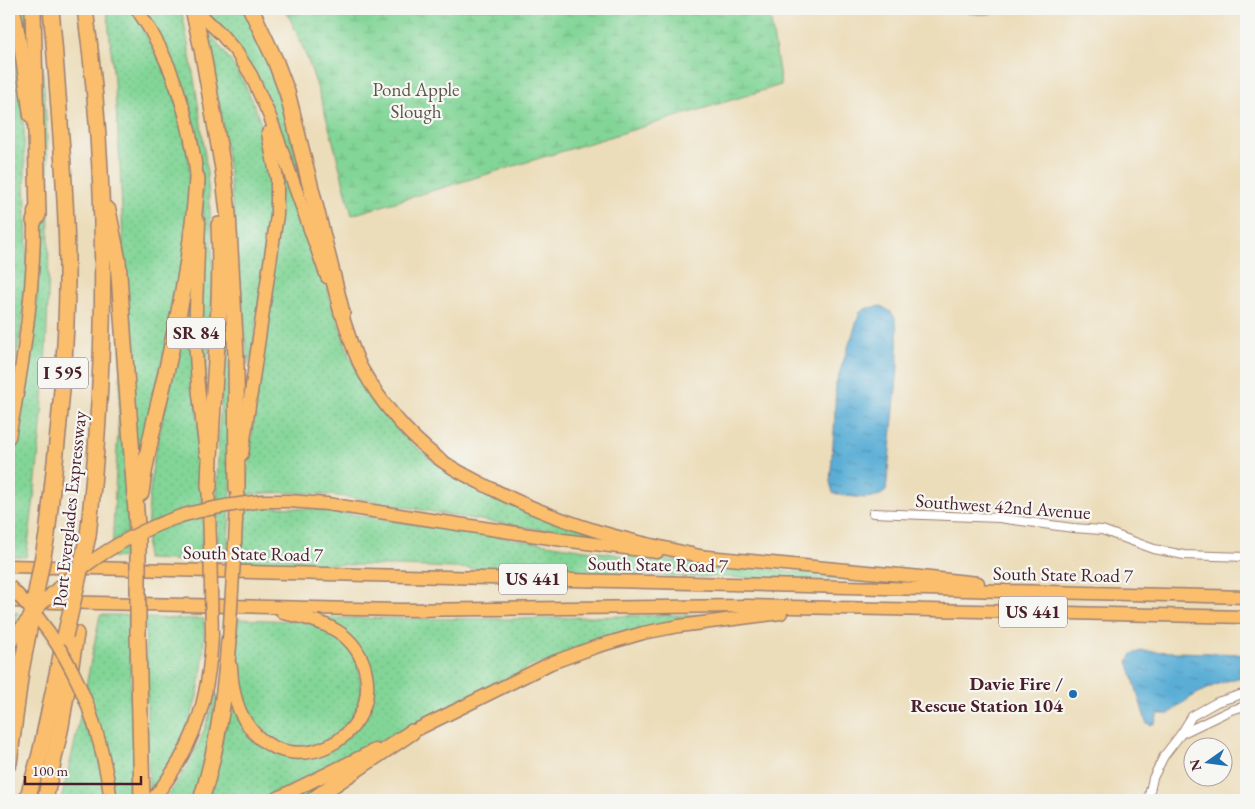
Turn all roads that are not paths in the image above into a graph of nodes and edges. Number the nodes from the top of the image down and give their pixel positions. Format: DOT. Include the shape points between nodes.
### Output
graph roads {
  1 [pos="14,9"];
  2 [pos="33,9"];
  3 [pos="51,9"];
  4 [pos="85,9"];
  5 [pos="137,9"];
  6 [pos="194,9"];
  7 [pos="251,9"];
  8 [pos="202,49"];
  9 [pos="259,94"];
  10 [pos="99,164"];
  11 [pos="197,178"];
  12 [pos="34,221"];
  13 [pos="342,313"];
  14 [pos="9,437"];
  15 [pos="210,488"];
  16 [pos="237,488"];
  17 [pos="873,513"];
  18 [pos="138,539"];
  19 [pos="1246,556"];
  20 [pos="704,557"];
  21 [pos="9,566"];
  22 [pos="9,586"];
  23 [pos="1057,592"];
  24 [pos="1246,597"];
  25 [pos="9,601"];
  26 [pos="262,607"];
  27 [pos="819,607"];
  28 [pos="1246,617"];
  29 [pos="71,635"];
  30 [pos="229,640"];
  31 [pos="9,645"];
  32 [pos="21,671"];
  33 [pos="1246,693"];
  34 [pos="1246,706"];
  35 [pos="9,718"];
  36 [pos="412,732"];
  37 [pos="1181,734"];
  38 [pos="9,763"];
  39 [pos="27,800"];
  40 [pos="45,800"];
  41 [pos="111,800"];
  42 [pos="142,800"];
  43 [pos="152,800"];
  44 [pos="201,800"];
  45 [pos="274,800"];
  46 [pos="313,800"];
  47 [pos="1148,800"];
  1 -- 12 [label="main road" via="30,122"];
  2 -- 12 [label="highway" via="38,215"];
  3 -- 32 [label="highway, Port Everglades Expressway / I 595, bridge" via="66,201 65,348 47,535"];
  4 -- 10 [label="highway, Port Everglades Expressway / I 595"];
  5 -- 11 [label="main road, SR 84" via="156,40 175,83 190,132"];
  6 -- 8 [label="highway"];
  6 -- 9 [label="main road" via="237,53"];
  7 -- 13 [label="highway" via="286,92"];
  8 -- 15 [label="highway" via="220,237 220,304"];
  8 -- 16 [label="highway" via="223,169 229,230 237,365"];
  9 -- 13 [label="main road"];
  9 -- 16 [label="main road" via="277,179 277,215"];
  10 -- 18 [label="highway" via="118,261"];
  10 -- 29 [label="highway, Port Everglades Expressway / I 595, bridge" via="103,288 101,400 88,536"];
  11 -- 15 [label="main road, SR 84" via="200,208 195,338"];
  11 -- 18 [label="highway" via="192,239 143,475"];
  12 -- 14 [label="main road" via="28,325"];
  13 -- 20 [label="main road" via="353,349 377,394 403,426 438,459 464,476 553,516 600,532"];
  15 -- 43 [label="main road, SR 84, bridge" via="212,636 209,676 195,730 173,772"];
  16 -- 30 [label="main road, bridge"];
  17 -- 19 [label="street, Southwest 42nd Avenue" via="999,518 1102,530 1154,549 1184,555"];
  18 -- 42 [label="highway, bridge"];
  20 -- 23 [label="main road"];
  20 -- 31 [label="main road, bridge" via="633,550 327,504 263,501 230,505 182,516 115,546 57,589"];
  21 -- 23 [label="main road, South State Road 7 / US 441"];
  22 -- 41 [label="main road, bridge" via="57,643 83,692 102,746"];
  23 -- 24 [label="main road, South State Road 7 / US 441"];
  25 -- 26 [label="main road, South State Road 7 / US 441"];
  26 -- 27 [label="main road, South State Road 7 / US 441" via="400,610"];
  26 -- 30 [label="main road" via="322,623 350,640 360,655 367,683 366,699 362,713 343,738 310,752 295,752 280,749 257,736 236,699"];
  27 -- 28 [label="main road, South State Road 7 / US 441"];
  27 -- 36 [label="main road" via="679,626 595,647 551,664"];
  29 -- 39 [label="highway"];
  29 -- 40 [label="highway, Port Everglades Expressway / I 595" via="61,726"];
  30 -- 44 [label="highway" via="221,717"];
  32 -- 35 [label="highway, Port Everglades Expressway / I 595"];
  32 -- 38 [label="highway"];
  33 -- 37 [label="street" via="1204,708 1192,716"];
  34 -- 37 [label="street"];
  36 -- 45 [label="main road"];
  36 -- 46 [label="highway"];
  37 -- 47 [label="street" via="1164,756 1153,778"];
}
